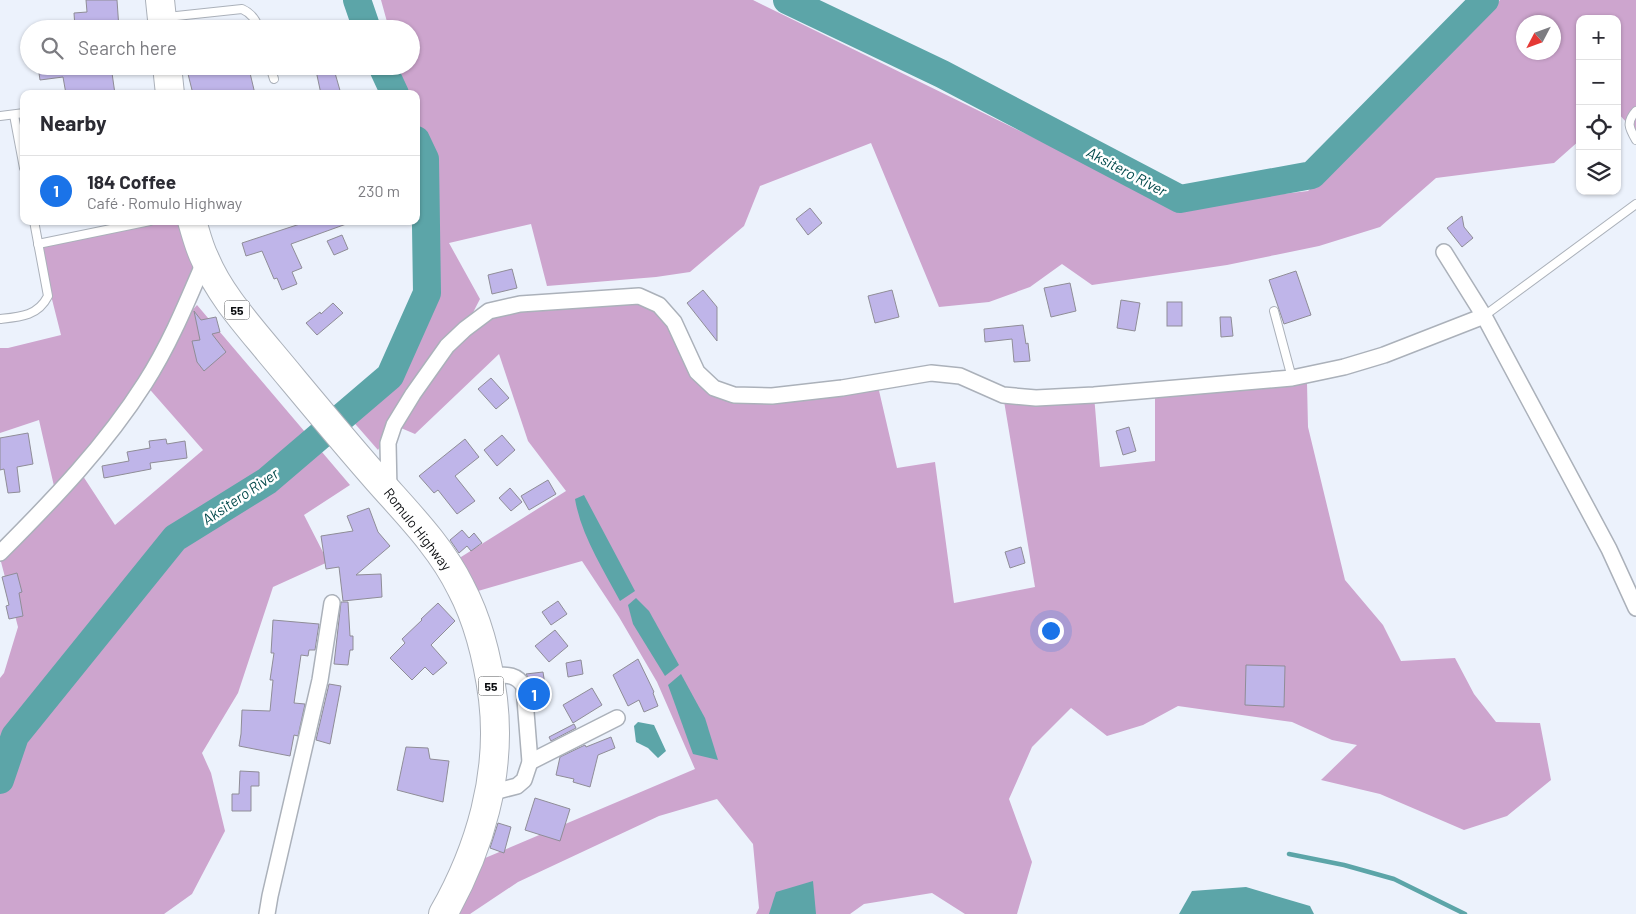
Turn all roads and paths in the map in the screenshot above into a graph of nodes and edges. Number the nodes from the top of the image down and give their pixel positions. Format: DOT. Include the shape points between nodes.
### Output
graph roads {
  1 [pos="162,15"];
  2 [pos="255,20"];
  3 [pos="168,75"];
  4 [pos="273,75"];
  5 [pos="274,79"];
  6 [pos="170,90"];
  7 [pos="1636,111"];
  8 [pos="20,114"];
  9 [pos="14,115"];
  10 [pos="0,116"];
  11 [pos="1636,140"];
  12 [pos="20,147"];
  13 [pos="1636,204"];
  14 [pos="35,225"];
  15 [pos="131,225"];
  16 [pos="193,225"];
  17 [pos="38,244"];
  18 [pos="1444,252"];
  19 [pos="205,260"];
  20 [pos="1274,311"];
  21 [pos="1484,316"];
  22 [pos="0,319"];
  23 [pos="1292,378"];
  24 [pos="384,486"];
  25 [pos="0,553"];
  26 [pos="332,604"];
  27 [pos="1636,608"];
  28 [pos="490,675"];
  29 [pos="617,718"];
  30 [pos="530,762"];
  31 [pos="490,793"];
  32 [pos="267,914"];
  33 [pos="443,914"];
  1 -- 2 [label="lane" via="242,9 250,12"];
  3 -- 6 [label="highway"];
  4 -- 5 [label="lane"];
  7 -- 11 [label="lane" via="1629,124"];
  8 -- 9 [label="lane"];
  9 -- 10 [label="lane"];
  9 -- 12 [label="lane"];
  13 -- 21 [label="lane"];
  14 -- 17 [label="lane"];
  15 -- 17 [label="lane"];
  16 -- 19 [label="highway, Romulo Highway / 55"];
  17 -- 22 [label="lane" via="48,296 44,304 26,316"];
  18 -- 21 [label="street"];
  19 -- 24 [label="highway, Romulo Highway / 55" via="243,318"];
  19 -- 25 [label="street" via="181,318 144,384 100,446"];
  20 -- 23 [label="lane"];
  21 -- 23 [label="street" via="1384,355"];
  21 -- 27 [label="street" via="1609,549"];
  23 -- 24 [label="street" via="1036,398 1003,395 960,376 931,373 772,396 734,395 714,388 697,372 674,322 659,305 638,296 520,304 489,311 447,346 394,425 388,443"];
  24 -- 28 [label="highway, Romulo Highway / 55" via="441,554 462,588 479,632"];
  26 -- 32 [label="street" via="320,680"];
  28 -- 30 [label="street" via="513,675 521,680"];
  28 -- 31 [label="highway, Romulo Highway / 55" via="496,721"];
  29 -- 30 [label="street"];
  30 -- 31 [label="street" via="524,780 517,786"];
  31 -- 33 [label="highway, Romulo Highway / 55" via="480,834"];
}
